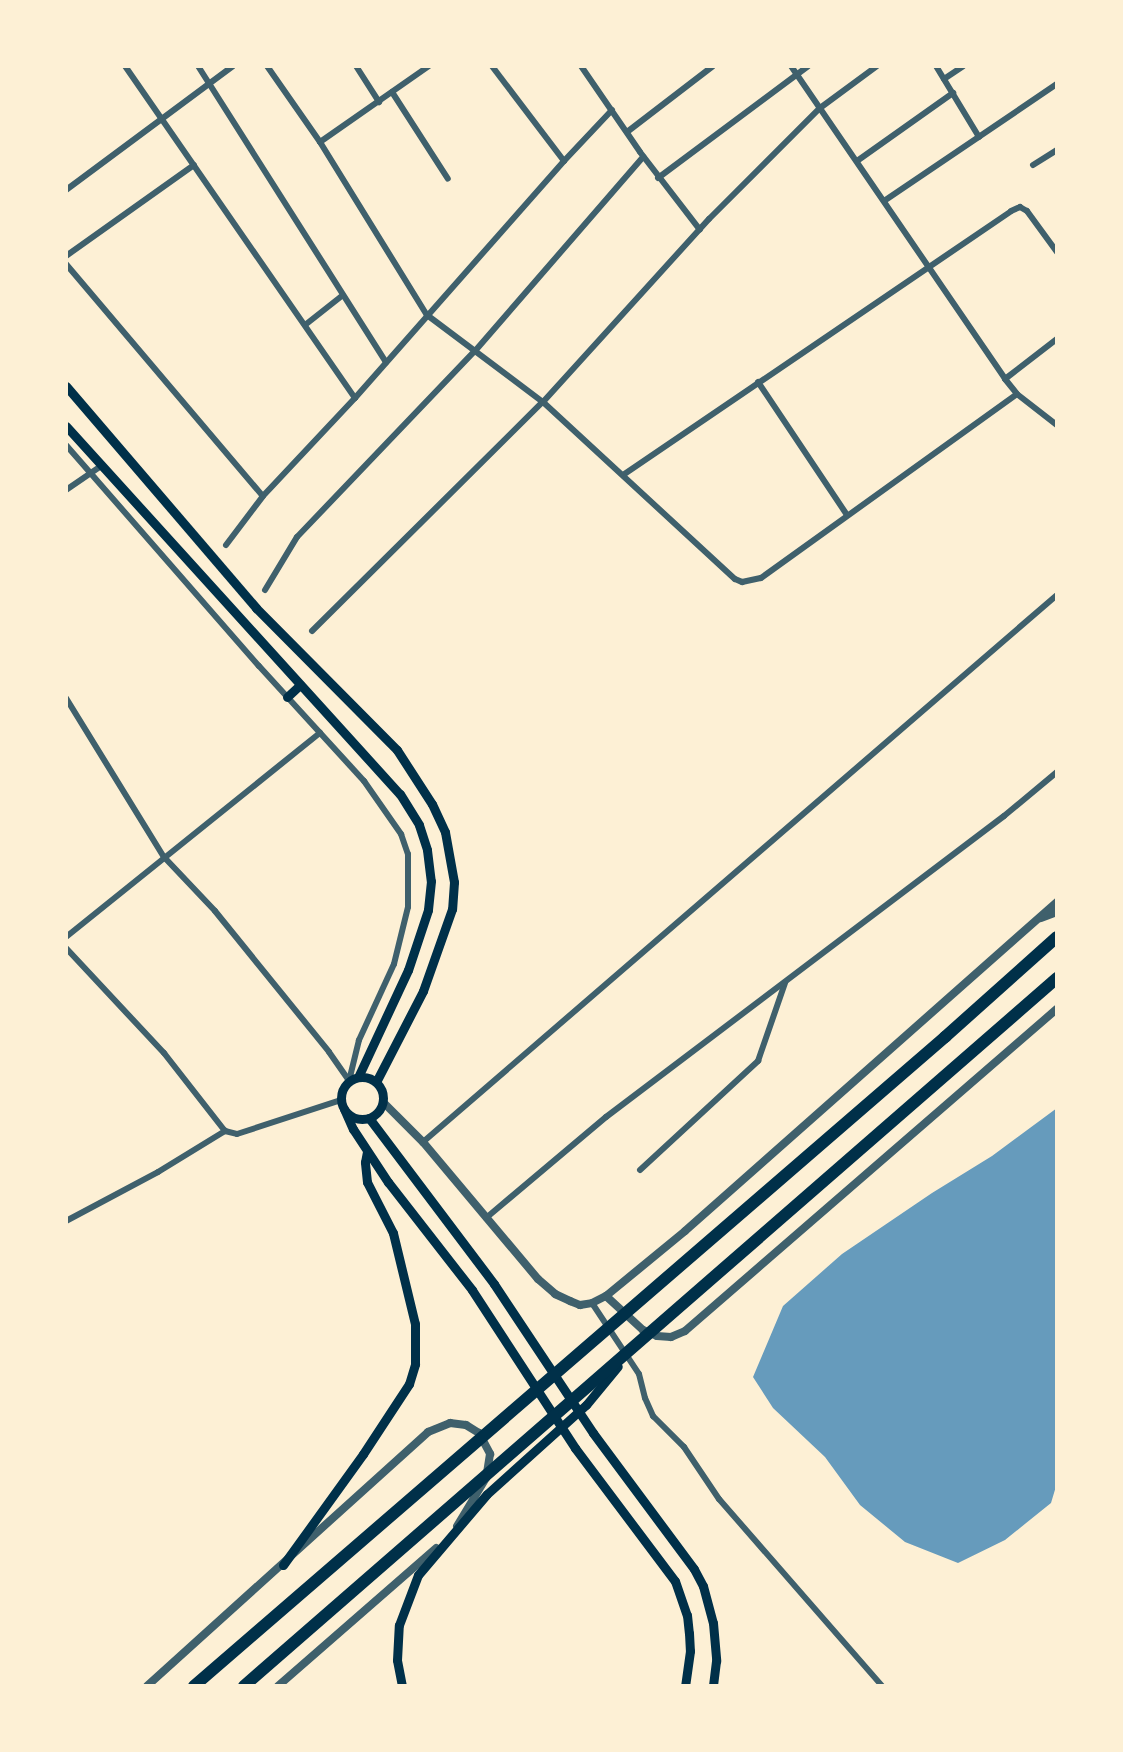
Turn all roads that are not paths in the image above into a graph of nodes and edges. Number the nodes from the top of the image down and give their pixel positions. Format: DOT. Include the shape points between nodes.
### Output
graph roads {
  1 [pos="125,66"];
  2 [pos="198,66"];
  3 [pos="233,66"];
  4 [pos="267,66"];
  5 [pos="356,66"];
  6 [pos="429,66"];
  7 [pos="492,66"];
  8 [pos="581,66"];
  9 [pos="713,66"];
  10 [pos="791,66"];
  11 [pos="808,66"];
  12 [pos="877,66"];
  13 [pos="936,66"];
  14 [pos="963,66"];
  15 [pos="796,74"];
  16 [pos="944,79"];
  17 [pos="210,84"];
  18 [pos="1057,84"];
  19 [pos="392,92"];
  20 [pos="953,93"];
  21 [pos="379,102"];
  22 [pos="820,108"];
  23 [pos="612,110"];
  24 [pos="163,120"];
  25 [pos="627,132"];
  26 [pos="979,137"];
  27 [pos="320,142"];
  28 [pos="1057,150"];
  29 [pos="643,157"];
  30 [pos="564,161"];
  31 [pos="856,161"];
  32 [pos="194,165"];
  33 [pos="1034,165"];
  34 [pos="658,178"];
  35 [pos="448,179"];
  36 [pos="66,190"];
  37 [pos="884,201"];
  38 [pos="700,230"];
  39 [pos="1057,252"];
  40 [pos="66,256"];
  41 [pos="66,264"];
  42 [pos="928,266"];
  43 [pos="344,295"];
  44 [pos="427,315"];
  45 [pos="304,325"];
  46 [pos="1057,339"];
  47 [pos="475,351"];
  48 [pos="386,362"];
  49 [pos="1005,379"];
  50 [pos="758,382"];
  51 [pos="66,386"];
  52 [pos="1017,394"];
  53 [pos="355,398"];
  54 [pos="543,402"];
  55 [pos="1057,425"];
  56 [pos="66,426"];
  57 [pos="66,445"];
  58 [pos="101,466"];
  59 [pos="91,473"];
  60 [pos="623,475"];
  61 [pos="66,490"];
  62 [pos="263,496"];
  63 [pos="847,515"];
  64 [pos="226,545"];
  65 [pos="265,590"];
  66 [pos="1057,595"];
  67 [pos="312,631"];
  68 [pos="300,685"];
  69 [pos="287,697"];
  70 [pos="66,698"];
  71 [pos="320,733"];
  72 [pos="1057,772"];
  73 [pos="164,857"];
  74 [pos="1057,902"];
  75 [pos="1057,912"];
  76 [pos="1038,919"];
  77 [pos="66,937"];
  78 [pos="1056,937"];
  79 [pos="66,948"];
  80 [pos="1057,978"];
  81 [pos="785,983"];
  82 [pos="1057,1009"];
  83 [pos="353,1079"];
  84 [pos="376,1082"];
  85 [pos="383,1102"];
  86 [pos="342,1104"];
  87 [pos="369,1118"];
  88 [pos="225,1131"];
  89 [pos="423,1142"];
  90 [pos="367,1152"];
  91 [pos="640,1170"];
  92 [pos="486,1218"];
  93 [pos="66,1221"];
  94 [pos="606,1296"];
  95 [pos="592,1304"];
  96 [pos="636,1344"];
  97 [pos="282,1565"];
  98 [pos="147,1686"];
  99 [pos="194,1686"];
  100 [pos="243,1686"];
  101 [pos="278,1686"];
  102 [pos="402,1686"];
  103 [pos="685,1686"];
  104 [pos="713,1686"];
  105 [pos="882,1686"];
  1 -- 24 [label="street"];
  2 -- 17 [label="street"];
  3 -- 17 [label="street"];
  4 -- 27 [label="street"];
  5 -- 21 [label="street"];
  6 -- 19 [label="street"];
  7 -- 30 [label="street"];
  8 -- 23 [label="street"];
  9 -- 25 [label="street"];
  10 -- 15 [label="street"];
  11 -- 15 [label="street"];
  12 -- 22 [label="street"];
  13 -- 16 [label="street"];
  14 -- 16 [label="street"];
  15 -- 22 [label="street"];
  15 -- 34 [label="street"];
  16 -- 20 [label="street"];
  17 -- 24 [label="street"];
  17 -- 43 [label="street"];
  18 -- 26 [label="street"];
  19 -- 21 [label="street"];
  19 -- 35 [label="street"];
  20 -- 26 [label="street"];
  20 -- 31 [label="street"];
  21 -- 27 [label="street"];
  22 -- 31 [label="street"];
  22 -- 38 [label="street"];
  23 -- 25 [label="street"];
  23 -- 30 [label="street"];
  24 -- 32 [label="street"];
  24 -- 36 [label="street"];
  25 -- 29 [label="street"];
  26 -- 37 [label="street"];
  27 -- 44 [label="street"];
  28 -- 33 [label="street"];
  29 -- 34 [label="street"];
  29 -- 47 [label="street"];
  30 -- 44 [label="street"];
  31 -- 37 [label="street"];
  32 -- 40 [label="street"];
  32 -- 45 [label="street"];
  34 -- 38 [label="street"];
  37 -- 42 [label="street"];
  38 -- 54 [label="street"];
  39 -- 42 [label="street" via="1028,211 1020,207"];
  41 -- 62 [label="street"];
  42 -- 49 [label="street"];
  42 -- 50 [label="street"];
  43 -- 45 [label="street"];
  43 -- 48 [label="street"];
  44 -- 47 [label="street"];
  44 -- 48 [label="street"];
  45 -- 53 [label="street"];
  46 -- 49 [label="street"];
  47 -- 54 [label="street"];
  47 -- 65 [label="street" via="297,537"];
  48 -- 53 [label="street"];
  49 -- 52 [label="street"];
  50 -- 60 [label="street"];
  50 -- 63 [label="street"];
  51 -- 84 [label="main road" via="256,608 397,750 445,832 454,882 452,909 423,991"];
  52 -- 55 [label="street"];
  52 -- 63 [label="street"];
  53 -- 62 [label="street"];
  54 -- 60 [label="street"];
  54 -- 67 [label="street"];
  56 -- 58 [label="main road"];
  57 -- 59 [label="street"];
  58 -- 59 [label="street"];
  58 -- 68 [label="main road"];
  59 -- 61 [label="street"];
  59 -- 69 [label="street"];
  60 -- 63 [label="street" via="742,582 761,578"];
  62 -- 64 [label="street"];
  66 -- 89 [label="street"];
  68 -- 69 [label="main road"];
  68 -- 83 [label="main road" via="400,794 419,825 427,850 431,881 428,910 408,970"];
  69 -- 71 [label="street"];
  70 -- 73 [label="street"];
  71 -- 73 [label="street"];
  71 -- 83 [label="street" via="364,781 401,834 408,854 408,908 394,964 358,1040"];
  72 -- 81 [label="street"];
  73 -- 77 [label="street"];
  73 -- 83 [label="street" via="215,911"];
  74 -- 76 [label="street"];
  75 -- 76 [label="street"];
  76 -- 94 [label="street"];
  78 -- 99 [label="highway"];
  79 -- 88 [label="street" via="164,1053"];
  80 -- 96 [label="highway"];
  81 -- 91 [label="street" via="758,1061"];
  81 -- 92 [label="street" via="606,1117"];
  82 -- 94 [label="street" via="685,1331 671,1337 643,1330"];
  83 -- 84 [label="main road"];
  83 -- 86 [label="main road" via="342,1091"];
  84 -- 85 [label="main road"];
  85 -- 87 [label="main road"];
  85 -- 89 [label="street"];
  86 -- 87 [label="main road" via="355,1118"];
  86 -- 88 [label="street" via="237,1134"];
  86 -- 90 [label="main road" via="352,1130"];
  87 -- 104 [label="main road" via="494,1284 593,1433 694,1569 703,1586 716,1642"];
  88 -- 93 [label="street"];
  89 -- 92 [label="street"];
  90 -- 97 [label="main road" via="367,1182 393,1233 415,1324 415,1364 409,1383 369,1445"];
  90 -- 103 [label="main road" via="472,1290 575,1448 675,1581 689,1633"];
  92 -- 95 [label="street" via="555,1294 580,1305"];
  94 -- 95 [label="street"];
  95 -- 105 [label="street" via="639,1374 653,1416 684,1447 719,1499"];
  96 -- 100 [label="highway"];
  96 -- 102 [label="main road" via="586,1405 487,1494 423,1568 410,1591 399,1625"];
  97 -- 98 [label="street"];
  97 -- 101 [label="street" via="435,1427 458,1423 473,1428 484,1440 490,1454 489,1470 451,1535"];
}
